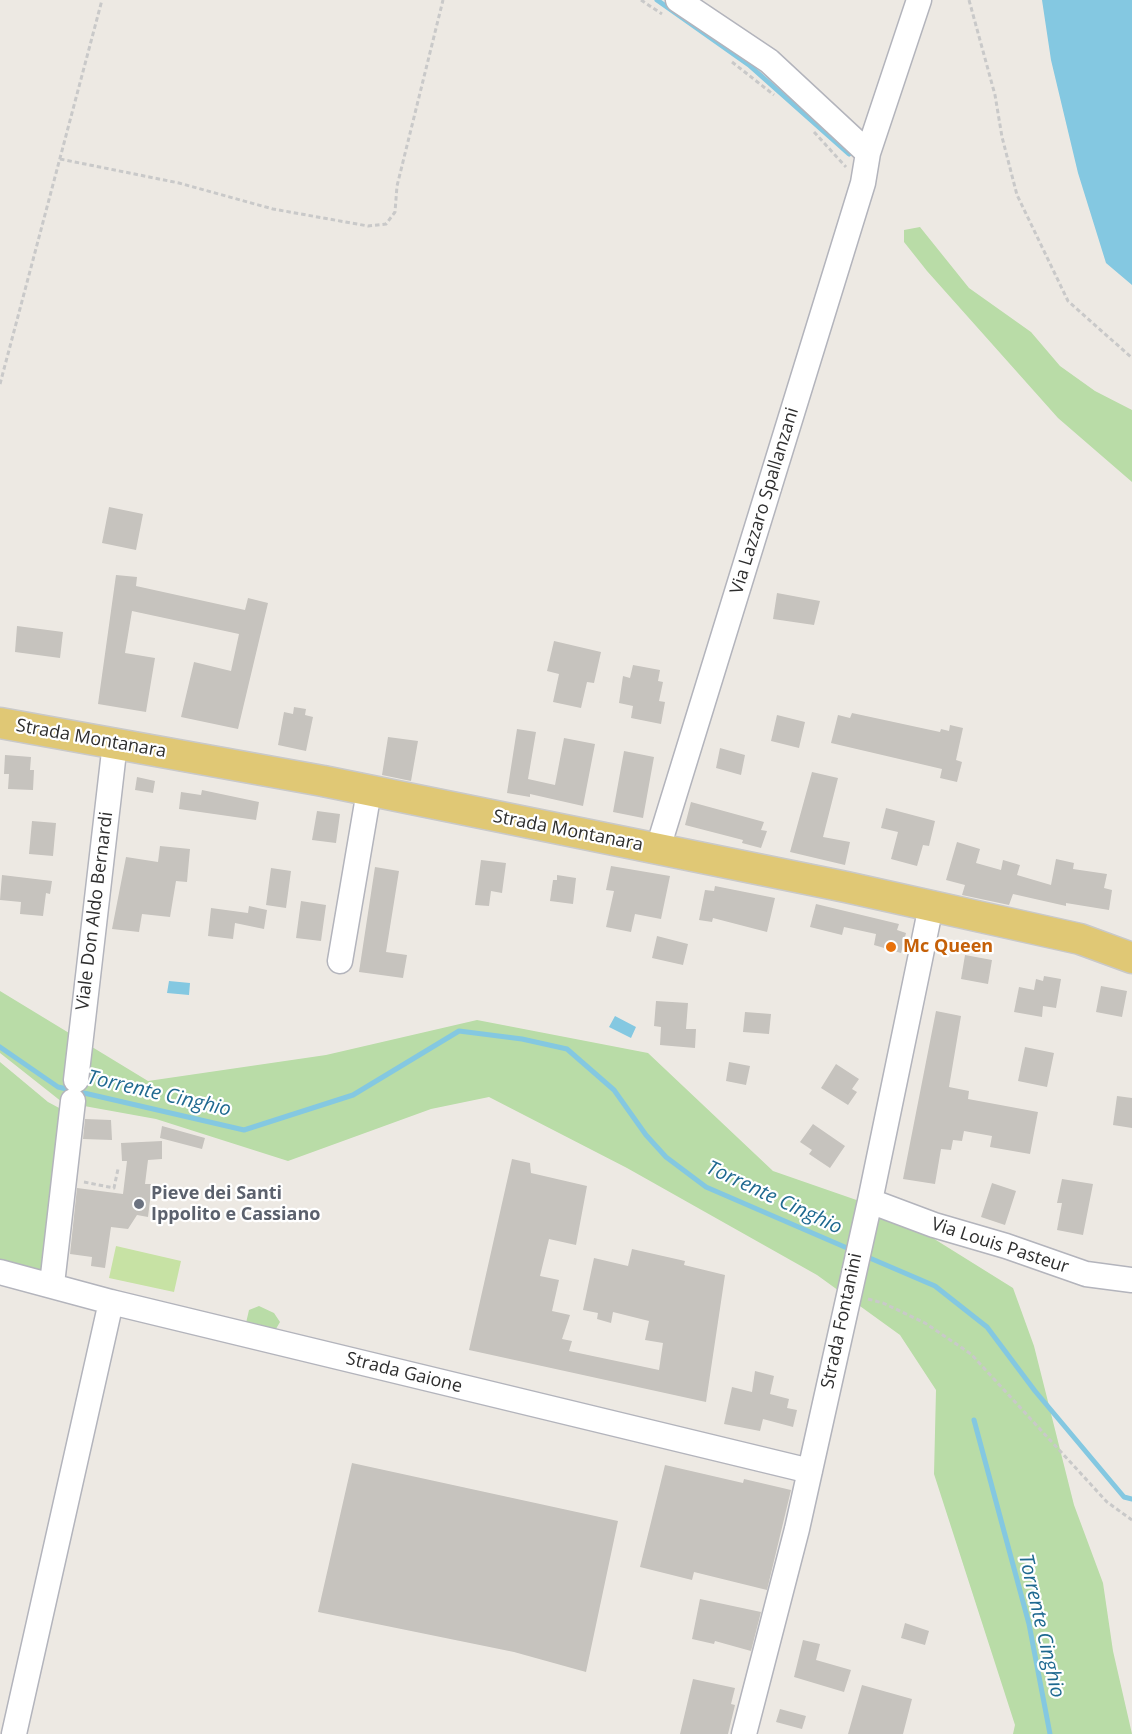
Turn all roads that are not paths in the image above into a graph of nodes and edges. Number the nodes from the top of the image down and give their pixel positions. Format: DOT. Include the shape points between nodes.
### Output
graph roads {
  1 [pos="919,0"];
  2 [pos="674,9"];
  3 [pos="868,153"];
  4 [pos="0,723"];
  5 [pos="115,743"];
  6 [pos="369,791"];
  7 [pos="658,848"];
  8 [pos="931,906"];
  9 [pos="1128,954"];
  10 [pos="340,962"];
  11 [pos="870,1201"];
  12 [pos="0,1272"];
  13 [pos="1132,1280"];
  14 [pos="52,1284"];
  15 [pos="111,1302"];
  16 [pos="810,1471"];
  17 [pos="14,1734"];
  18 [pos="744,1734"];
  1 -- 3 [label="street, Via Lazzaro Spallanzani"];
  2 -- 3 [label="street" via="769,61"];
  3 -- 7 [label="street, Via Lazzaro Spallanzani" via="863,183"];
  4 -- 5 [label="main road, Strada Montanara"];
  5 -- 6 [label="main road, Strada Montanara"];
  5 -- 14 [label="street, Viale Don Aldo Bernardi"];
  6 -- 7 [label="main road, Strada Montanara"];
  6 -- 10 [label="street"];
  7 -- 8 [label="main road, Strada Montanara"];
  8 -- 9 [label="main road, Strada Montanara" via="1080,939"];
  8 -- 11 [label="street, Strada Fontanini"];
  11 -- 13 [label="street, Via Louis Pasteur" via="1086,1274"];
  11 -- 16 [label="street, Strada Fontanini" via="862,1232 855,1301"];
  12 -- 14 [label="street, Strada Gaione"];
  14 -- 15 [label="street, Strada Gaione"];
  15 -- 16 [label="street, Strada Gaione"];
  15 -- 17 [label="street"];
  16 -- 18 [label="street, Strada Fontanini"];
}
